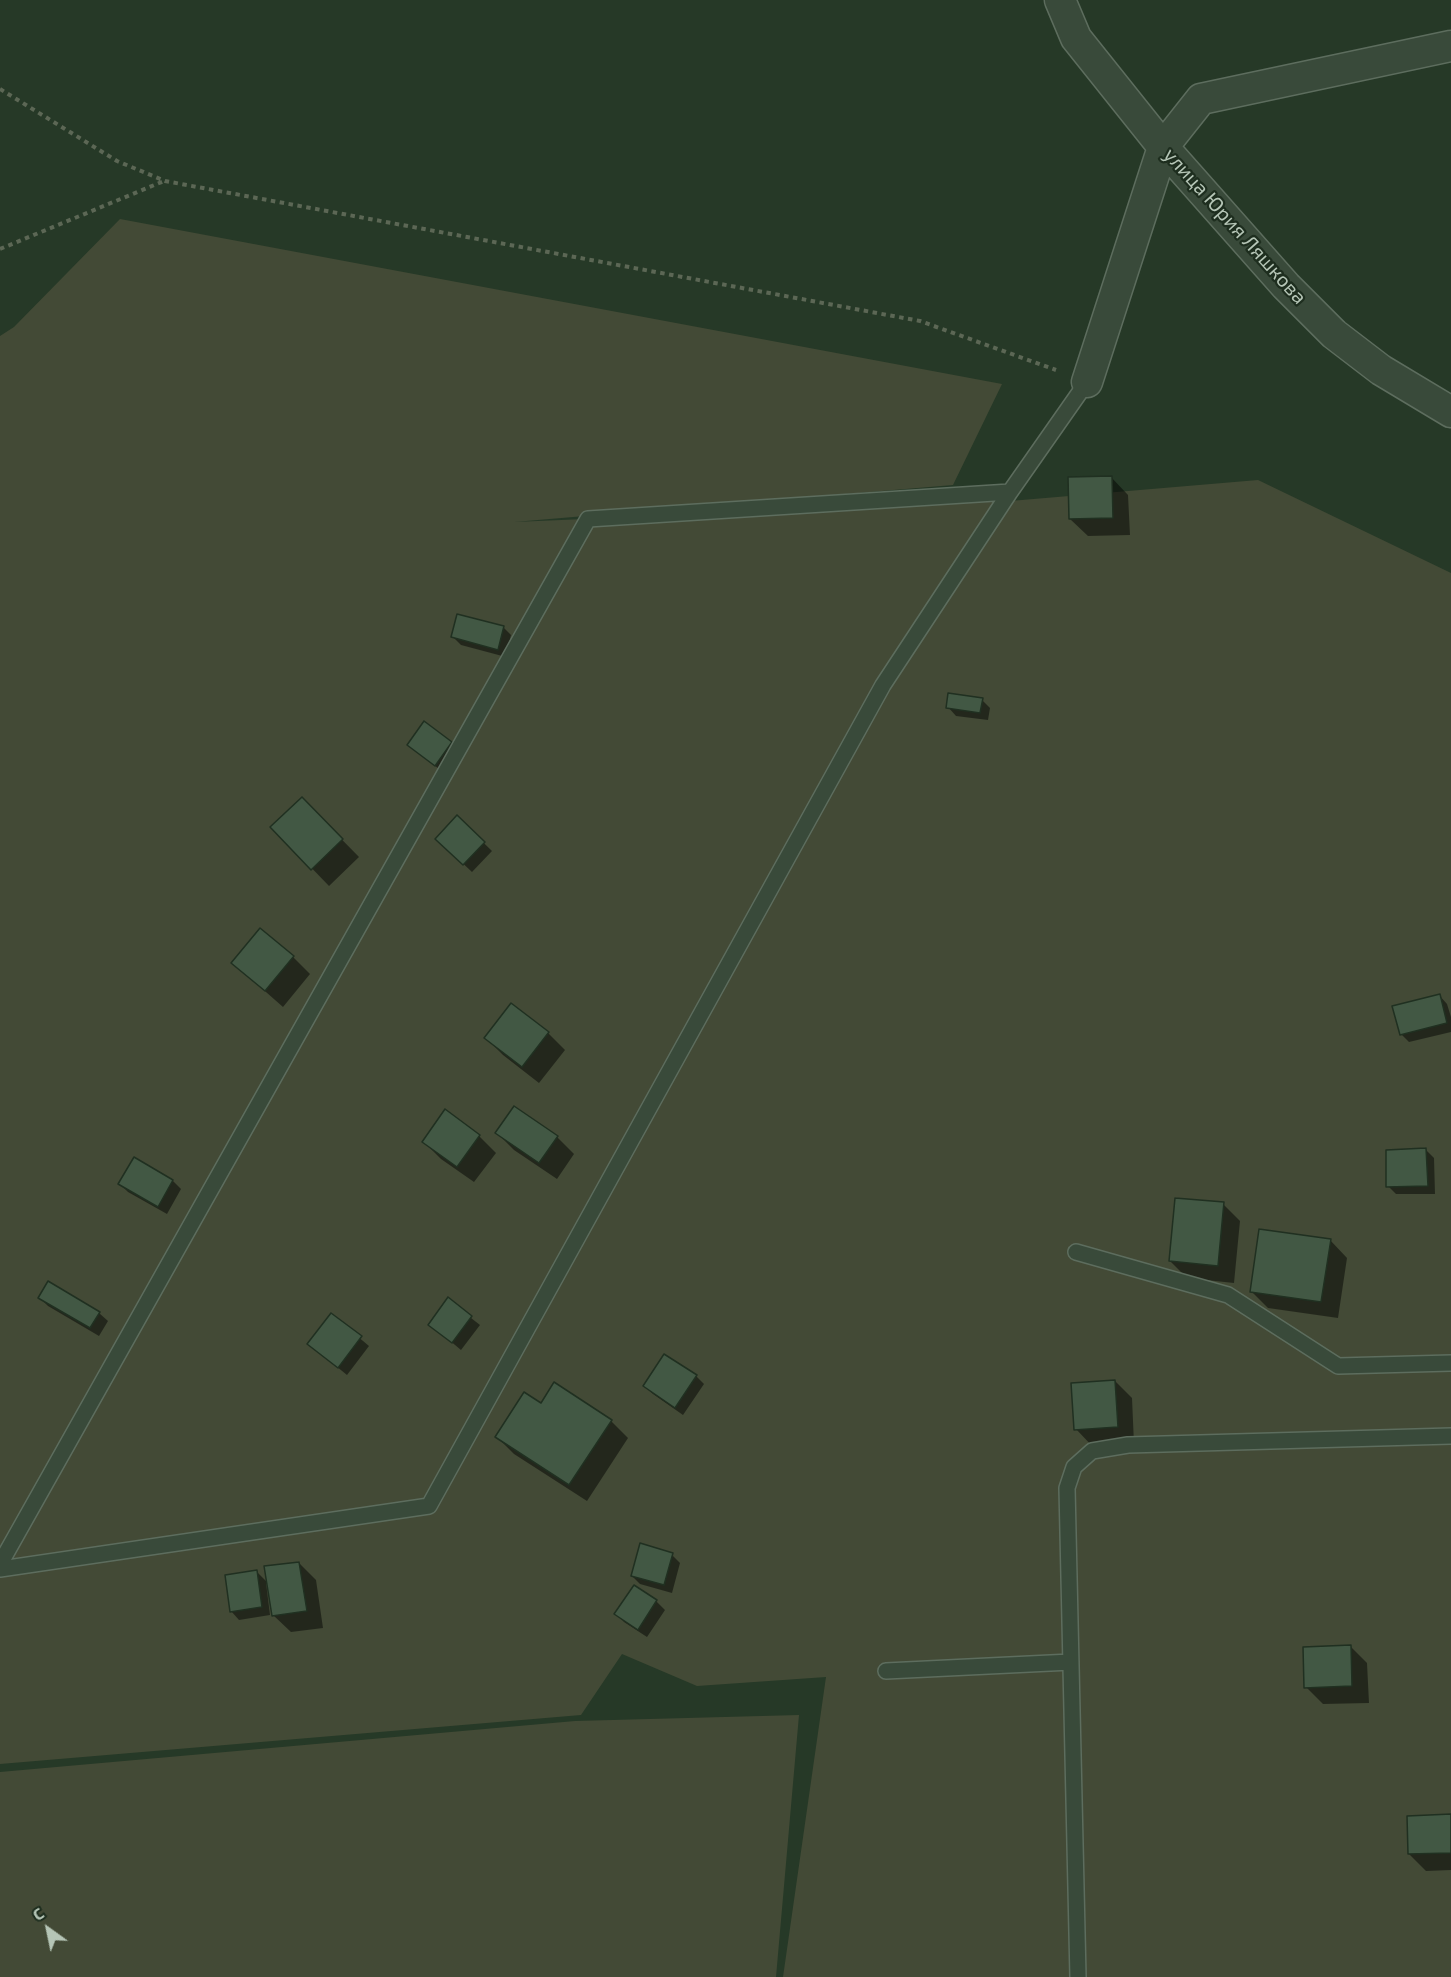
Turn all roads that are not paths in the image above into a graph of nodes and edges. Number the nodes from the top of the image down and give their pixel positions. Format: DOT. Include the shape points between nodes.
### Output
graph roads {
  1 [pos="1060,0"];
  2 [pos="1451,46"];
  3 [pos="1163,147"];
  4 [pos="1087,382"];
  5 [pos="1451,412"];
  6 [pos="1010,492"];
  7 [pos="1076,1252"];
  8 [pos="1451,1363"];
  9 [pos="1451,1436"];
  10 [pos="0,1564"];
  11 [pos="0,1569"];
  12 [pos="1071,1662"];
  13 [pos="886,1671"];
  14 [pos="1078,1977"];
  1 -- 3 [label="street, улица Юрия Ляшкова" via="1076,38"];
  2 -- 3 [label="street" via="1201,99"];
  3 -- 4 [label="street"];
  3 -- 5 [label="street, улица Юрия Ляшкова" via="1286,286 1334,334 1381,370"];
  4 -- 6 [label="lane"];
  6 -- 10 [label="lane" via="588,519"];
  6 -- 11 [label="lane" via="883,686 429,1506"];
  7 -- 8 [label="lane" via="1228,1295 1338,1366"];
  9 -- 12 [label="lane" via="1128,1444 1092,1451 1074,1467 1067,1488"];
  12 -- 13 [label="lane"];
  12 -- 14 [label="lane"];
}
